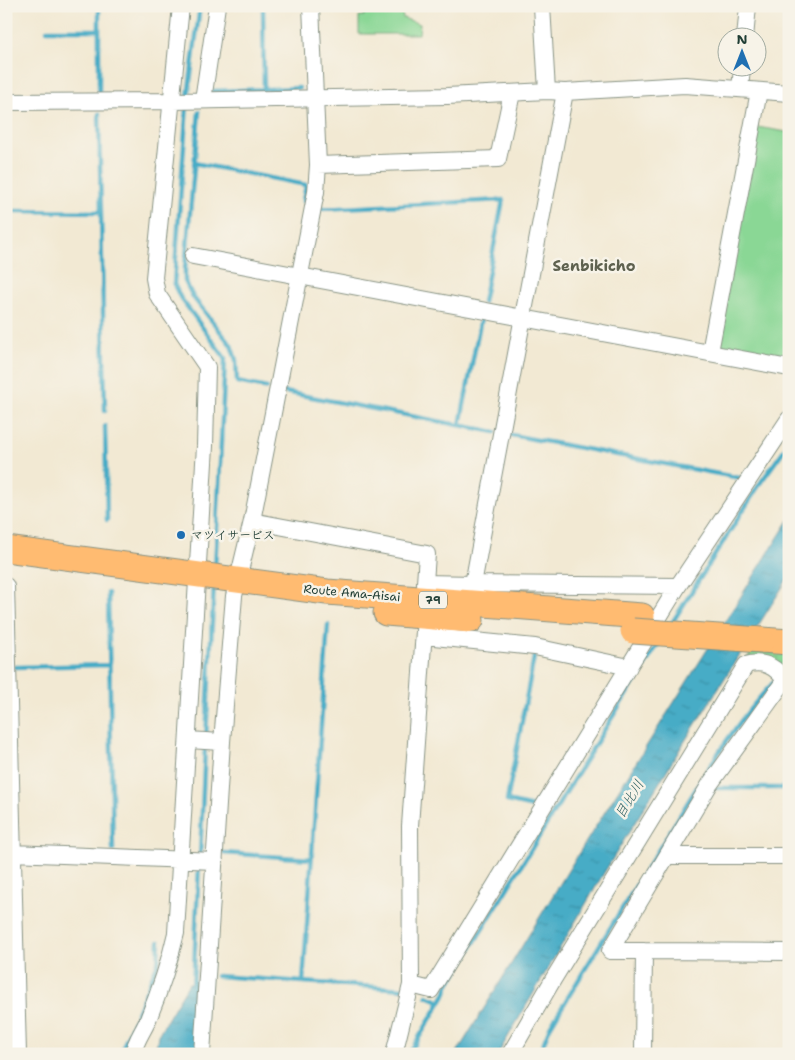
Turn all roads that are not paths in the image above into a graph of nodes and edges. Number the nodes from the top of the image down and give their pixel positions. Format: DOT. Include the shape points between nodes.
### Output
graph roads {
  1 [pos="181,6"];
  2 [pos="217,6"];
  3 [pos="311,6"];
  4 [pos="542,6"];
  5 [pos="748,6"];
  6 [pos="746,28"];
  7 [pos="741,78"];
  8 [pos="740,89"];
  9 [pos="759,90"];
  10 [pos="547,91"];
  11 [pos="565,92"];
  12 [pos="512,93"];
  13 [pos="789,93"];
  14 [pos="316,98"];
  15 [pos="200,100"];
  16 [pos="176,101"];
  17 [pos="6,102"];
  18 [pos="318,165"];
  19 [pos="193,256"];
  20 [pos="299,276"];
  21 [pos="524,318"];
  22 [pos="710,352"];
  23 [pos="789,368"];
  24 [pos="789,419"];
  25 [pos="252,521"];
  26 [pos="6,550"];
  27 [pos="6,566"];
  28 [pos="473,584"];
  29 [pos="6,586"];
  30 [pos="215,586"];
  31 [pos="678,586"];
  32 [pos="425,609"];
  33 [pos="778,633"];
  34 [pos="629,667"];
  35 [pos="787,680"];
  36 [pos="188,740"];
  37 [pos="222,742"];
  38 [pos="12,853"];
  39 [pos="667,856"];
  40 [pos="789,856"];
  41 [pos="184,860"];
  42 [pos="212,861"];
  43 [pos="10,907"];
  44 [pos="644,951"];
  45 [pos="789,952"];
  46 [pos="411,985"];
  47 [pos="18,1054"];
  48 [pos="133,1054"];
  49 [pos="202,1054"];
  50 [pos="394,1054"];
  51 [pos="510,1054"];
  52 [pos="643,1054"];
  1 -- 16 [label="street"];
  2 -- 15 [label="street"];
  3 -- 14 [label="street"];
  4 -- 10 [label="street"];
  5 -- 6 [label="street"];
  7 -- 8 [label="street"];
  8 -- 9 [label="street"];
  8 -- 11 [label="street" via="685,85"];
  9 -- 13 [label="street"];
  9 -- 22 [label="street"];
  10 -- 11 [label="street"];
  10 -- 12 [label="street"];
  11 -- 21 [label="street"];
  12 -- 14 [label="street"];
  12 -- 18 [label="street" via="498,159"];
  14 -- 15 [label="street"];
  14 -- 18 [label="street"];
  15 -- 16 [label="street"];
  16 -- 17 [label="street"];
  16 -- 30 [label="street" via="154,278 157,294 207,367 204,446"];
  18 -- 20 [label="street" via="316,192"];
  19 -- 20 [label="street"];
  20 -- 21 [label="street"];
  20 -- 25 [label="street"];
  21 -- 22 [label="street"];
  21 -- 28 [label="street"];
  22 -- 23 [label="street"];
  24 -- 31 [label="street"];
  25 -- 30 [label="street"];
  25 -- 32 [label="street" via="427,554"];
  26 -- 30 [label="main road, Route Ama-Aisai / 79"];
  27 -- 30 [label="main road, Route Ama-Aisai / 79"];
  28 -- 31 [label="street"];
  28 -- 32 [label="street"];
  29 -- 38 [label="street"];
  30 -- 32 [label="main road, Route Ama-Aisai / 79" via="320,607"];
  30 -- 36 [label="street"];
  30 -- 37 [label="street"];
  31 -- 34 [label="street"];
  32 -- 33 [label="main road, Route Ama-Aisai / 79, bridge"];
  32 -- 34 [label="street" via="535,647"];
  32 -- 46 [label="street" via="410,826"];
  34 -- 46 [label="street" via="431,990"];
  35 -- 39 [label="street" via="710,784"];
  35 -- 51 [label="street" via="772,666 746,665"];
  36 -- 37 [label="street"];
  36 -- 41 [label="street"];
  37 -- 42 [label="street"];
  38 -- 41 [label="street"];
  38 -- 43 [label="street"];
  39 -- 40 [label="street"];
  39 -- 44 [label="street" via="610,950"];
  41 -- 42 [label="street"];
  41 -- 48 [label="street" via="173,948"];
  42 -- 49 [label="street"];
  43 -- 47 [label="street"];
  44 -- 45 [label="street"];
  44 -- 52 [label="street"];
  46 -- 50 [label="street"];
}
